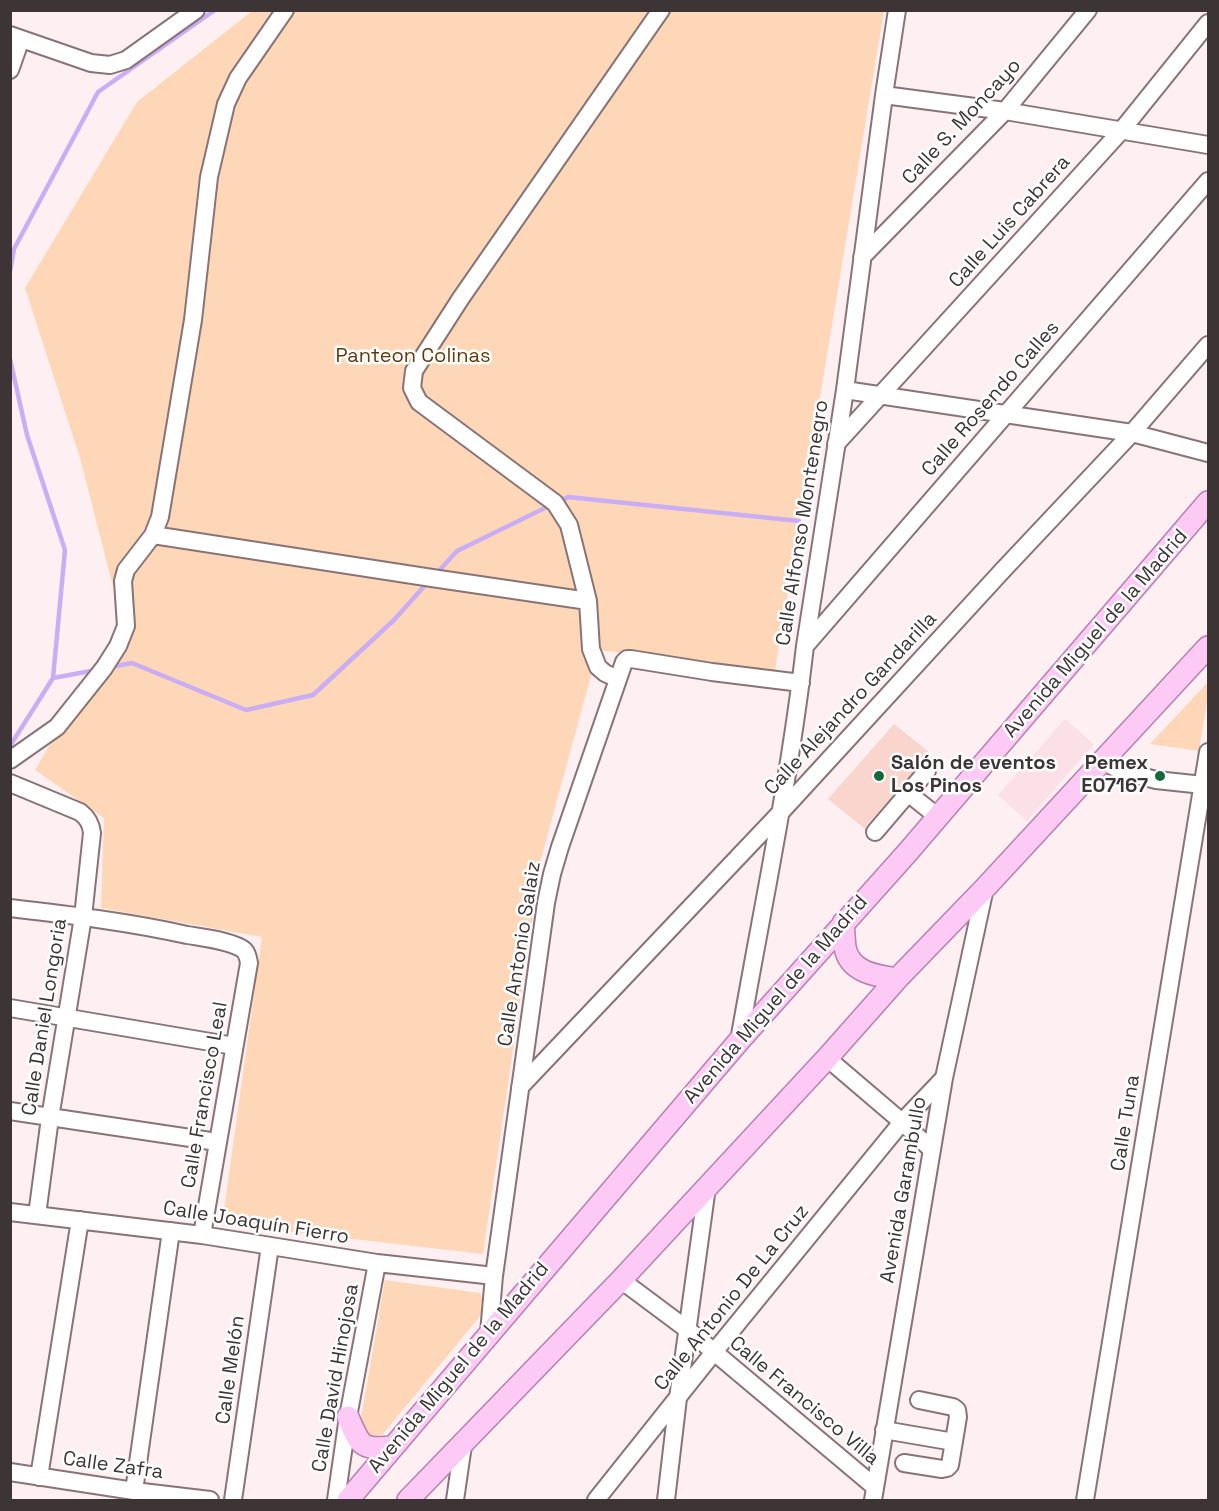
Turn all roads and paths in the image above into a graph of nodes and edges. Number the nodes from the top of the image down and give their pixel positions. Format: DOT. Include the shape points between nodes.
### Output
graph roads {
  1 [pos="196,10"];
  2 [pos="285,10"];
  3 [pos="662,10"];
  4 [pos="897,10"];
  5 [pos="1088,10"];
  6 [pos="1209,23"];
  7 [pos="16,37"];
  8 [pos="10,70"];
  9 [pos="884,94"];
  10 [pos="1005,111"];
  11 [pos="1121,130"];
  12 [pos="1209,145"];
  13 [pos="1209,181"];
  14 [pos="862,257"];
  15 [pos="1209,345"];
  16 [pos="845,390"];
  17 [pos="881,396"];
  18 [pos="1006,414"];
  19 [pos="1132,434"];
  20 [pos="837,444"];
  21 [pos="1209,453"];
  22 [pos="1209,502"];
  23 [pos="153,535"];
  24 [pos="588,601"];
  25 [pos="805,646"];
  26 [pos="1209,647"];
  27 [pos="618,679"];
  28 [pos="801,683"];
  29 [pos="1209,752"];
  30 [pos="10,760"];
  31 [pos="1102,761"];
  32 [pos="927,771"];
  33 [pos="10,783"];
  34 [pos="1203,784"];
  35 [pos="908,793"];
  36 [pos="780,813"];
  37 [pos="938,817"];
  38 [pos="875,832"];
  39 [pos="985,888"];
  40 [pos="10,908"];
  41 [pos="83,917"];
  42 [pos="843,923"];
  43 [pos="897,980"];
  44 [pos="10,1008"];
  45 [pos="66,1017"];
  46 [pos="739,1041"];
  47 [pos="234,1046"];
  48 [pos="827,1058"];
  49 [pos="944,1078"];
  50 [pos="520,1087"];
  51 [pos="10,1110"];
  52 [pos="50,1118"];
  53 [pos="902,1122"];
  54 [pos="217,1143"];
  55 [pos="932,1150"];
  56 [pos="707,1187"];
  57 [pos="10,1212"];
  58 [pos="37,1215"];
  59 [pos="80,1220"];
  60 [pos="171,1231"];
  61 [pos="202,1235"];
  62 [pos="270,1246"];
  63 [pos="377,1263"];
  64 [pos="494,1276"];
  65 [pos="621,1280"];
  66 [pos="688,1330"];
  67 [pos="489,1333"];
  68 [pos="714,1352"];
  69 [pos="678,1398"];
  70 [pos="919,1400"];
  71 [pos="348,1417"];
  72 [pos="884,1430"];
  73 [pos="954,1442"];
  74 [pos="463,1445"];
  75 [pos="392,1447"];
  76 [pos="904,1463"];
  77 [pos="10,1472"];
  78 [pos="39,1477"];
  79 [pos="134,1491"];
  80 [pos="874,1494"];
  81 [pos="210,1500"];
  82 [pos="233,1500"];
  83 [pos="336,1500"];
  84 [pos="348,1500"];
  85 [pos="408,1500"];
  86 [pos="455,1500"];
  87 [pos="596,1500"];
  88 [pos="666,1500"];
  89 [pos="1085,1500"];
  1 -- 7 [label="street" via="126,60 110,65 91,63"];
  2 -- 23 [label="street" via="238,78 226,104 209,177 193,320 160,517"];
  3 -- 24 [label="street" via="414,371 412,388 419,402 555,503 569,525"];
  4 -- 9 [label="street, Calle Alfonso Montenegro"];
  5 -- 10 [label="street, Calle S. Moncayo"];
  6 -- 11 [label="street, Calle Luis Cabrera"];
  7 -- 8 [label="street"];
  9 -- 10 [label="street"];
  9 -- 14 [label="street, Calle Alfonso Montenegro"];
  10 -- 11 [label="street"];
  10 -- 14 [label="street, Calle S. Moncayo"];
  11 -- 12 [label="street"];
  11 -- 17 [label="street, Calle Luis Cabrera"];
  13 -- 18 [label="street, Calle Rosendo Calles"];
  14 -- 16 [label="street, Calle Alfonso Montenegro"];
  15 -- 19 [label="street, Calle Alejandro Gandarilla"];
  16 -- 17 [label="street"];
  16 -- 20 [label="street, Calle Alfonso Montenegro"];
  17 -- 18 [label="street"];
  17 -- 20 [label="street, Calle Luis Cabrera"];
  18 -- 19 [label="street"];
  18 -- 25 [label="street, Calle Rosendo Calles"];
  19 -- 21 [label="street"];
  19 -- 36 [label="street, Calle Alejandro Gandarilla"];
  20 -- 25 [label="street, Calle Alfonso Montenegro"];
  22 -- 37 [label="main road, Avenida Miguel de la Madrid"];
  23 -- 24 [label="street"];
  23 -- 30 [label="street" via="126,570 126,626 118,646 57,727"];
  24 -- 27 [label="street" via="591,649 598,667"];
  25 -- 28 [label="street, Calle Alfonso Montenegro"];
  26 -- 31 [label="main road"];
  27 -- 28 [label="street, Calle Antonio Salaiz" via="624,662 631,659"];
  27 -- 50 [label="street, Calle Antonio Salaiz" via="552,874"];
  28 -- 36 [label="street, Calle Alfonso Montenegro"];
  29 -- 34 [label="street, Calle Tuna"];
  31 -- 34 [label="street" via="1121,771 1156,780"];
  31 -- 39 [label="main road"];
  32 -- 35 [label="street"];
  33 -- 41 [label="street, Calle Daniel Longoria" via="75,809 91,825"];
  34 -- 89 [label="street, Calle Tuna"];
  35 -- 37 [label="street"];
  35 -- 38 [label="street"];
  36 -- 46 [label="street, Calle Alfonso Montenegro"];
  36 -- 50 [label="street, Calle Alejandro Gandarilla"];
  37 -- 42 [label="main road, Avenida Miguel de la Madrid"];
  39 -- 43 [label="main road"];
  39 -- 49 [label="street, Avenida Garambullo"];
  40 -- 41 [label="street"];
  41 -- 45 [label="street, Calle Daniel Longoria"];
  41 -- 47 [label="street, Calle Francisco Leal" via="218,941 247,953 249,963"];
  42 -- 43 [label="main road" via="845,948 852,962 868,974"];
  42 -- 46 [label="main road, Avenida Miguel de la Madrid"];
  43 -- 48 [label="main road"];
  44 -- 45 [label="street"];
  45 -- 47 [label="street"];
  45 -- 52 [label="street, Calle Daniel Longoria"];
  46 -- 67 [label="main road, Avenida Miguel de la Madrid"];
  47 -- 54 [label="street, Calle Francisco Leal"];
  48 -- 53 [label="street"];
  48 -- 56 [label="main road"];
  49 -- 53 [label="street, Calle Antonio De La Cruz"];
  49 -- 55 [label="street, Avenida Garambullo"];
  50 -- 64 [label="street, Calle Antonio Salaiz"];
  51 -- 52 [label="street"];
  52 -- 54 [label="street"];
  52 -- 58 [label="street, Calle Daniel Longoria"];
  53 -- 55 [label="street"];
  53 -- 68 [label="street, Calle Antonio De La Cruz"];
  54 -- 61 [label="street, Calle Francisco Leal"];
  55 -- 72 [label="street, Avenida Garambullo"];
  56 -- 65 [label="main road"];
  56 -- 66 [label="street"];
  57 -- 58 [label="street, Calle Joaquín Fierro"];
  58 -- 59 [label="street, Calle Joaquín Fierro"];
  59 -- 60 [label="street, Calle Joaquín Fierro"];
  59 -- 78 [label="street"];
  60 -- 61 [label="street, Calle Joaquín Fierro"];
  60 -- 79 [label="street"];
  61 -- 62 [label="street, Calle Joaquín Fierro"];
  62 -- 63 [label="street, Calle Joaquín Fierro"];
  62 -- 82 [label="street, Calle Melón"];
  63 -- 64 [label="street, Calle Joaquín Fierro"];
  63 -- 71 [label="street, Calle David Hinojosa"];
  64 -- 67 [label="street, Calle Antonio Salaiz"];
  65 -- 66 [label="street, Calle Francisco Villa"];
  65 -- 74 [label="main road"];
  66 -- 68 [label="street, Calle Francisco Villa"];
  66 -- 69 [label="street"];
  67 -- 75 [label="main road, Avenida Miguel de la Madrid"];
  68 -- 69 [label="street, Calle Antonio De La Cruz"];
  68 -- 80 [label="street, Calle Francisco Villa"];
  69 -- 87 [label="street, Calle Antonio De La Cruz"];
  69 -- 88 [label="street"];
  70 -- 73 [label="street" via="957,1410"];
  71 -- 75 [label="main road" via="364,1446"];
  71 -- 83 [label="street, Calle David Hinojosa"];
  72 -- 73 [label="street"];
  72 -- 80 [label="street, Avenida Garambullo"];
  73 -- 76 [label="street" via="947,1468"];
  74 -- 85 [label="main road"];
  74 -- 86 [label="street"];
  75 -- 84 [label="main road, Avenida Miguel de la Madrid"];
  77 -- 78 [label="street, Calle Zafra"];
  78 -- 79 [label="street, Calle Zafra"];
  79 -- 81 [label="street, Calle Zafra"];
}
